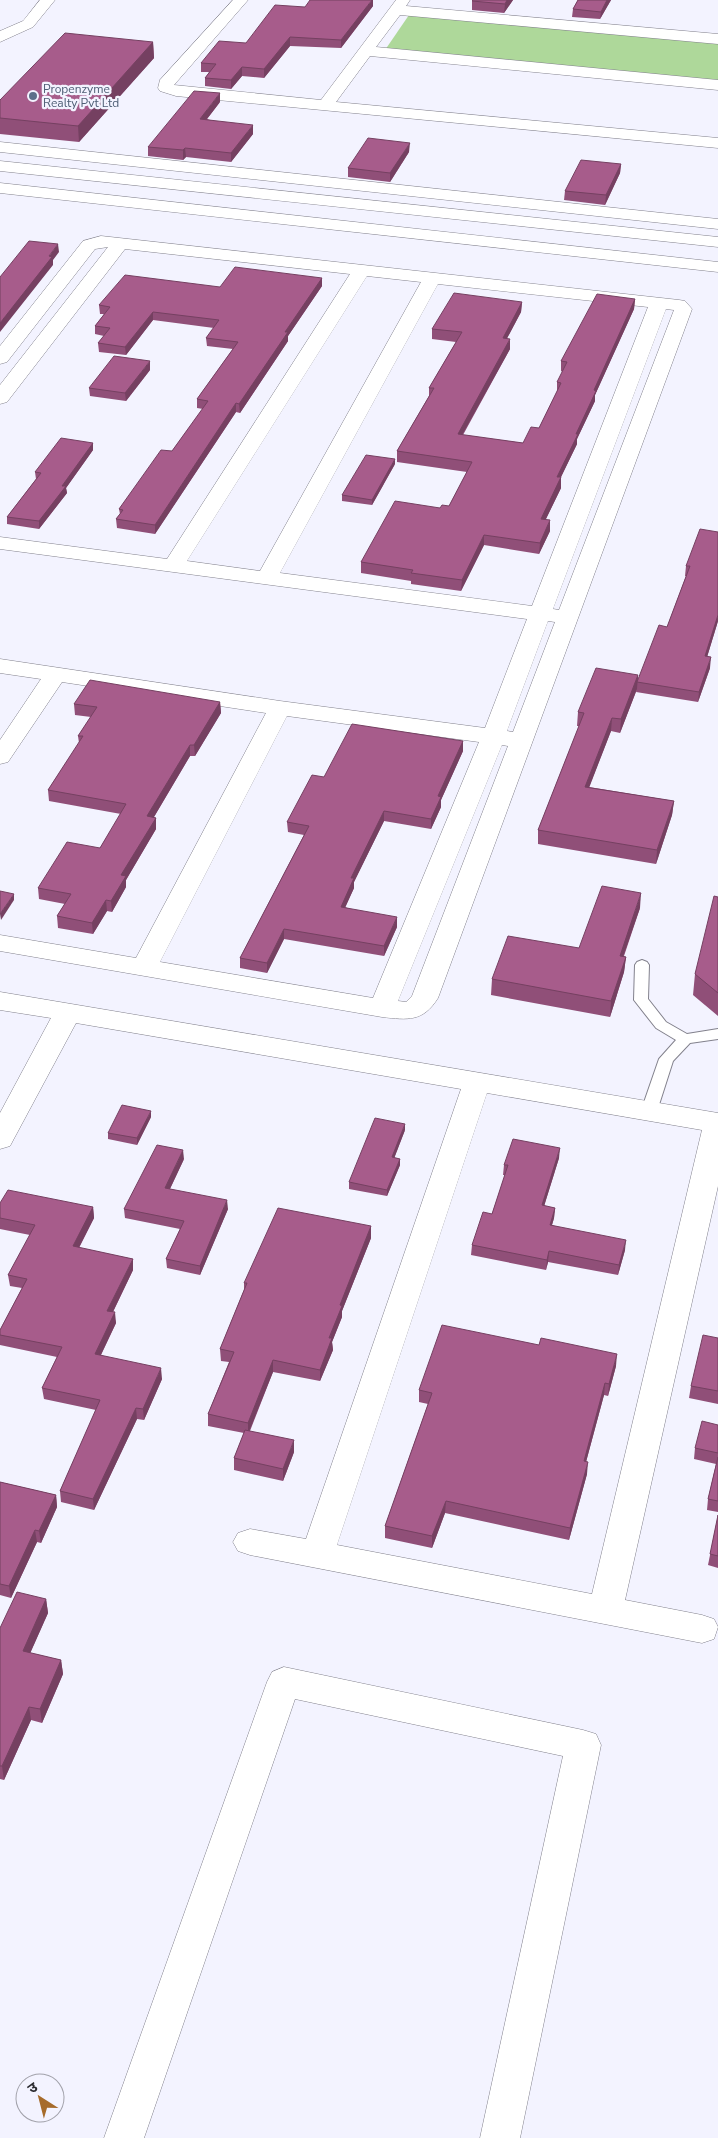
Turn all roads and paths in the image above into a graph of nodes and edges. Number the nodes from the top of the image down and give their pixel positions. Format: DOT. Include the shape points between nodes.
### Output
graph roads {
  1 [pos="48,0"];
  2 [pos="242,0"];
  3 [pos="399,5"];
  4 [pos="0,37"];
  5 [pos="718,39"];
  6 [pos="367,52"];
  7 [pos="718,85"];
  8 [pos="326,106"];
  9 [pos="718,143"];
  10 [pos="0,147"];
  11 [pos="0,166"];
  12 [pos="0,188"];
  13 [pos="718,224"];
  14 [pos="120,242"];
  15 [pos="718,242"];
  16 [pos="718,267"];
  17 [pos="362,269"];
  18 [pos="433,277"];
  19 [pos="659,303"];
  20 [pos="0,358"];
  21 [pos="0,398"];
  22 [pos="619,407"];
  23 [pos="645,410"];
  24 [pos="0,543"];
  25 [pos="174,566"];
  26 [pos="267,578"];
  27 [pos="540,613"];
  28 [pos="568,617"];
  29 [pos="0,666"];
  30 [pos="56,674"];
  31 [pos="280,708"];
  32 [pos="493,737"];
  33 [pos="522,741"];
  34 [pos="0,757"];
  35 [pos="0,943"];
  36 [pos="642,966"];
  37 [pos="144,967"];
  38 [pos="0,1000"];
  39 [pos="382,1008"];
  40 [pos="68,1012"];
  41 [pos="718,1034"];
  42 [pos="685,1039"];
  43 [pos="477,1082"];
  44 [pos="649,1111"];
  45 [pos="718,1123"];
  46 [pos="0,1139"];
  47 [pos="250,1542"];
  48 [pos="317,1555"];
  49 [pos="605,1611"];
  50 [pos="702,1629"];
  51 [pos="124,2138"];
  52 [pos="500,2138"];
  1 -- 4 [label="street" via="28,24"];
  2 -- 8 [label="street" via="166,83 166,88"];
  3 -- 5 [label="street"];
  3 -- 6 [label="street"];
  6 -- 7 [label="street"];
  6 -- 8 [label="street"];
  8 -- 9 [label="street"];
  10 -- 13 [label="street"];
  11 -- 15 [label="street"];
  12 -- 16 [label="street"];
  14 -- 17 [label="street"];
  14 -- 20 [label="street" via="89,245"];
  14 -- 21 [label="street"];
  17 -- 18 [label="street"];
  17 -- 25 [label="street"];
  18 -- 19 [label="street"];
  18 -- 26 [label="street"];
  19 -- 22 [label="street"];
  19 -- 23 [label="street" via="678,305 683,309"];
  22 -- 23 [label="street"];
  22 -- 27 [label="street"];
  23 -- 28 [label="street"];
  24 -- 25 [label="street"];
  25 -- 26 [label="street"];
  26 -- 27 [label="street"];
  27 -- 28 [label="street"];
  27 -- 32 [label="street"];
  28 -- 33 [label="street"];
  29 -- 30 [label="street"];
  30 -- 31 [label="street"];
  30 -- 34 [label="street"];
  31 -- 32 [label="street"];
  31 -- 37 [label="street"];
  32 -- 33 [label="street"];
  32 -- 39 [label="street"];
  33 -- 39 [label="street" via="425,998 420,1007 408,1011"];
  35 -- 37 [label="street"];
  36 -- 42 [label="lane" via="640,1000 662,1025"];
  37 -- 39 [label="street"];
  38 -- 40 [label="street"];
  40 -- 43 [label="street"];
  40 -- 46 [label="street"];
  41 -- 42 [label="lane"];
  42 -- 44 [label="lane" via="666,1059"];
  43 -- 44 [label="street"];
  43 -- 48 [label="street"];
  44 -- 45 [label="street"];
  45 -- 49 [label="street"];
  47 -- 48 [label="street"];
  48 -- 49 [label="street"];
  49 -- 50 [label="street"];
  51 -- 52 [label="street" via="284,1682 583,1745"];
}
